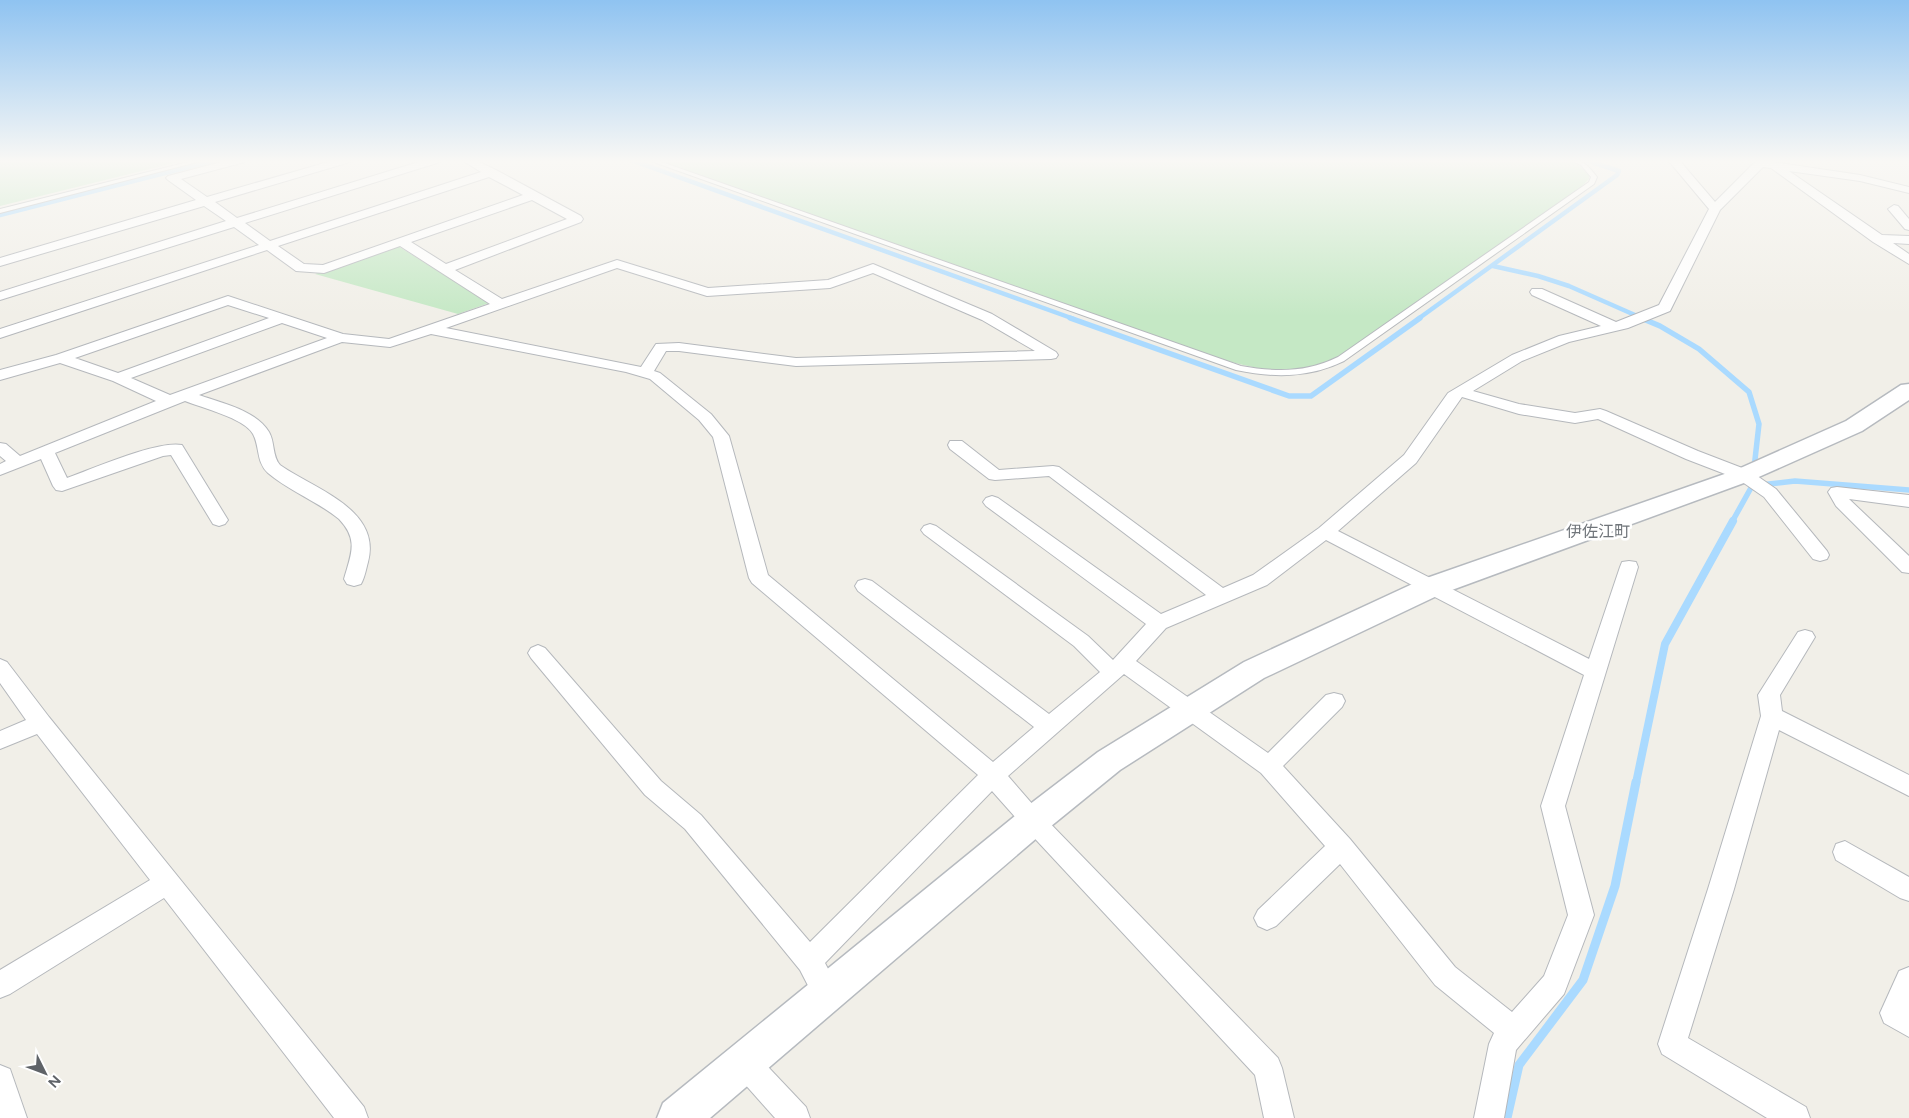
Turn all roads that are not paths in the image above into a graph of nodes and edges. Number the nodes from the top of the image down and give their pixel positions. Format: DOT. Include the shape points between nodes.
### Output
graph roads {
  1 [pos="169,212"];
  2 [pos="219,212"];
  3 [pos="266,212"];
  4 [pos="369,212"];
  5 [pos="486,212"];
  6 [pos="565,212"];
  7 [pos="799,212"];
  8 [pos="1551,212"];
  9 [pos="1713,212"];
  10 [pos="1841,212"];
  11 [pos="1896,212"];
  12 [pos="234,222"];
  13 [pos="1909,226"];
  14 [pos="1877,238"];
  15 [pos="1909,240"];
  16 [pos="402,242"];
  17 [pos="268,245"];
  18 [pos="1909,260"];
  19 [pos="0,262"];
  20 [pos="445,269"];
  21 [pos="1537,292"];
  22 [pos="0,296"];
  23 [pos="502,305"];
  24 [pos="282,318"];
  25 [pos="1615,327"];
  26 [pos="433,330"];
  27 [pos="0,334"];
  28 [pos="341,338"];
  29 [pos="61,358"];
  30 [pos="645,373"];
  31 [pos="0,375"];
  32 [pos="118,378"];
  33 [pos="1909,390"];
  34 [pos="1461,392"];
  35 [pos="185,395"];
  36 [pos="169,401"];
  37 [pos="956,445"];
  38 [pos="0,448"];
  39 [pos="46,452"];
  40 [pos="18,463"];
  41 [pos="0,470"];
  42 [pos="1744,475"];
  43 [pos="1909,501"];
  44 [pos="992,502"];
  45 [pos="219,520"];
  46 [pos="930,530"];
  47 [pos="1325,532"];
  48 [pos="1820,555"];
  49 [pos="1629,567"];
  50 [pos="1909,567"];
  51 [pos="354,580"];
  52 [pos="865,586"];
  53 [pos="1431,586"];
  54 [pos="1222,597"];
  55 [pos="1159,623"];
  56 [pos="1805,637"];
  57 [pos="538,653"];
  58 [pos="0,667"];
  59 [pos="1118,668"];
  60 [pos="1594,671"];
  61 [pos="1334,701"];
  62 [pos="1188,710"];
  63 [pos="1772,716"];
  64 [pos="41,723"];
  65 [pos="1050,727"];
  66 [pos="0,740"];
  67 [pos="1269,766"];
  68 [pos="992,775"];
  69 [pos="1909,786"];
  70 [pos="1033,821"];
  71 [pos="1341,847"];
  72 [pos="1845,852"];
  73 [pos="168,882"];
  74 [pos="1909,890"];
  75 [pos="1267,918"];
  76 [pos="809,961"];
  77 [pos="1909,980"];
  78 [pos="0,985"];
  79 [pos="827,994"];
  80 [pos="1909,1023"];
  81 [pos="1514,1031"];
  82 [pos="745,1062"];
  83 [pos="0,1079"];
  84 [pos="12,1118"];
  85 [pos="353,1118"];
  86 [pos="678,1118"];
  87 [pos="795,1118"];
  88 [pos="1279,1118"];
  89 [pos="1489,1118"];
  90 [pos="1795,1118"];
  1 -- 19 [label="street"];
  2 -- 12 [label="street"];
  3 -- 12 [label="street"];
  4 -- 17 [label="street"];
  5 -- 16 [label="street"];
  6 -- 20 [label="street" via="577,219"];
  7 -- 8 [label="lane" via="1238,368 1286,374 1328,367 1341,360"];
  9 -- 25 [label="street" via="1666,308"];
  10 -- 14 [label="street"];
  11 -- 13 [label="street"];
  12 -- 17 [label="street"];
  12 -- 22 [label="street"];
  14 -- 15 [label="street"];
  14 -- 18 [label="street"];
  16 -- 17 [label="street" via="324,269 302,268"];
  16 -- 20 [label="street"];
  17 -- 27 [label="street"];
  20 -- 23 [label="street"];
  21 -- 25 [label="street"];
  23 -- 26 [label="street"];
  23 -- 30 [label="street" via="618,264 707,292 830,284 873,268 999,322 1051,354 796,362 661,347"];
  24 -- 28 [label="street"];
  24 -- 29 [label="street" via="228,300"];
  24 -- 32 [label="street"];
  25 -- 34 [label="street" via="1564,339 1517,358"];
  26 -- 28 [label="street" via="390,343"];
  26 -- 30 [label="street"];
  28 -- 35 [label="street"];
  29 -- 31 [label="street"];
  29 -- 32 [label="street"];
  30 -- 68 [label="street" via="655,376 706,416 721,436 759,578"];
  32 -- 36 [label="street"];
  33 -- 42 [label="street" via="1854,426"];
  34 -- 42 [label="street" via="1518,409 1575,418 1600,414"];
  34 -- 47 [label="street" via="1453,396 1410,459"];
  35 -- 36 [label="street"];
  35 -- 51 [label="street" via="252,423 260,432 272,467 287,480 352,519 361,536"];
  36 -- 39 [label="street"];
  37 -- 54 [label="street" via="995,475 1053,471"];
  38 -- 40 [label="street"];
  39 -- 40 [label="street"];
  39 -- 45 [label="street" via="62,486 160,451 176,449"];
  40 -- 41 [label="street"];
  42 -- 48 [label="street" via="1770,493"];
  42 -- 53 [label="street"];
  43 -- 50 [label="street" via="1837,492 1842,502"];
  44 -- 55 [label="street"];
  46 -- 59 [label="street"];
  47 -- 53 [label="street"];
  47 -- 54 [label="street" via="1260,580"];
  49 -- 60 [label="street"];
  52 -- 65 [label="street"];
  53 -- 60 [label="street"];
  53 -- 62 [label="street" via="1254,670"];
  54 -- 55 [label="street"];
  55 -- 59 [label="street"];
  56 -- 63 [label="street" via="1769,695"];
  57 -- 76 [label="street" via="653,788 693,822"];
  58 -- 64 [label="street"];
  59 -- 62 [label="street"];
  59 -- 65 [label="street"];
  60 -- 81 [label="street" via="1553,806 1581,914 1554,985"];
  61 -- 67 [label="street"];
  62 -- 67 [label="street"];
  62 -- 70 [label="street" via="1109,761"];
  63 -- 69 [label="street"];
  63 -- 90 [label="street" via="1672,1044"];
  64 -- 66 [label="street"];
  64 -- 73 [label="street"];
  65 -- 68 [label="street"];
  67 -- 71 [label="street"];
  68 -- 70 [label="street"];
  68 -- 76 [label="street"];
  70 -- 79 [label="street"];
  70 -- 88 [label="street" via="1268,1068"];
  71 -- 75 [label="street"];
  71 -- 81 [label="street" via="1445,976"];
  72 -- 74 [label="street"];
  73 -- 78 [label="street"];
  73 -- 85 [label="street"];
  76 -- 79 [label="street"];
  77 -- 80 [label="street" via="1894,1013"];
  79 -- 82 [label="street"];
  81 -- 89 [label="street" via="1503,1044"];
  82 -- 86 [label="street"];
  82 -- 87 [label="street"];
  83 -- 84 [label="street"];
}
